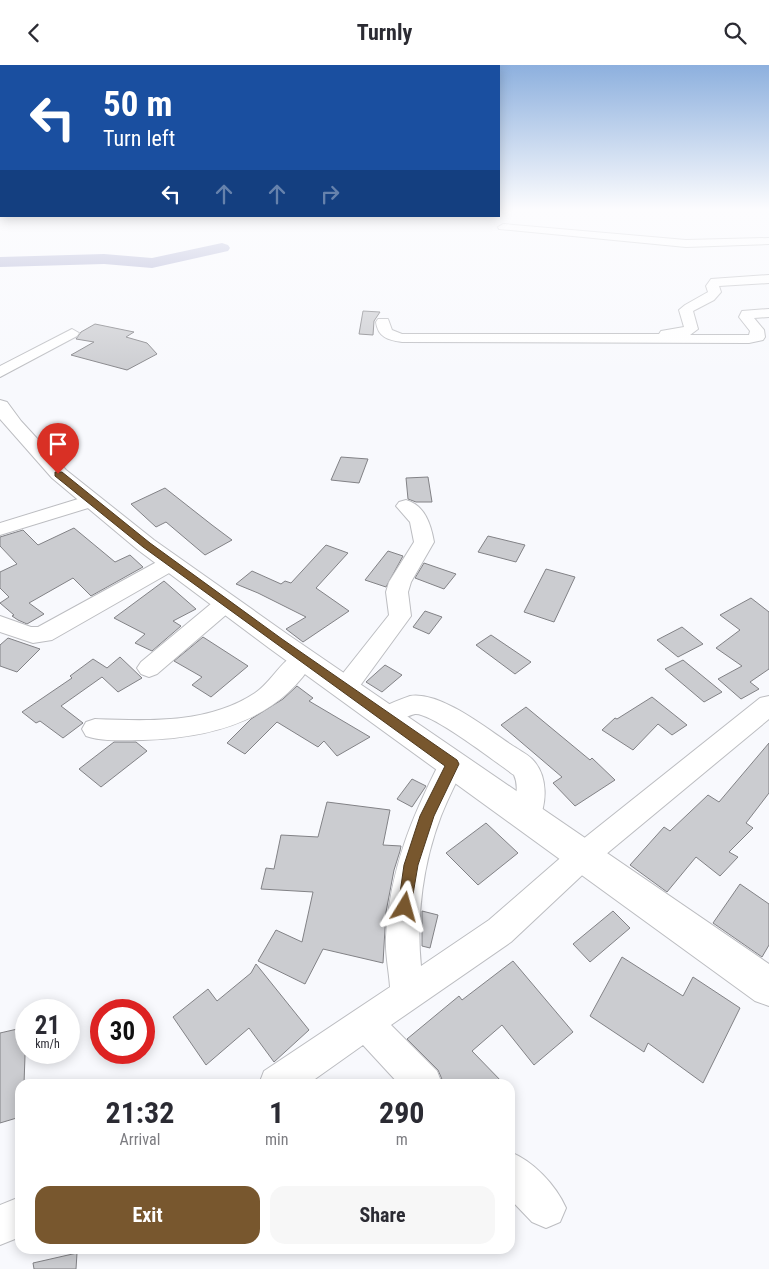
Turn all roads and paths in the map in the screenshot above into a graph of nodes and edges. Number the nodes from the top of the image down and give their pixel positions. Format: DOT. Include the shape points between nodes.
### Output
graph roads {
  1 [pos="769,279"];
  2 [pos="769,313"];
  3 [pos="383,322"];
  4 [pos="502,327"];
  5 [pos="72,333"];
  6 [pos="0,371"];
  7 [pos="0,406"];
  8 [pos="90,501"];
  9 [pos="406,506"];
  10 [pos="0,529"];
  11 [pos="171,563"];
  12 [pos="226,603"];
  13 [pos="0,624"];
  14 [pos="303,659"];
  15 [pos="149,668"];
  16 [pos="345,688"];
  17 [pos="769,705"];
  18 [pos="387,718"];
  19 [pos="95,729"];
  20 [pos="452,764"];
  21 [pos="527,816"];
  22 [pos="584,856"];
  23 [pos="769,987"];
  24 [pos="407,995"];
  25 [pos="365,1023"];
  26 [pos="284,1079"];
  27 [pos="419,1079"];
  28 [pos="515,1176"];
  29 [pos="546,1208"];
  30 [pos="15,1219"];
  31 [pos="0,1225"];
  1 -- 4 [label="street" via="715,282 712,296 686,310 691,329 682,333 527,333"];
  2 -- 3 [label="street" via="747,315 757,330 758,337 754,339 402,338 388,335"];
  5 -- 6 [label="street"];
  7 -- 8 [label="highway" via="58,474"];
  8 -- 10 [label="street"];
  8 -- 11 [label="highway"];
  9 -- 16 [label="street" via="420,521 424,543 398,587 400,616"];
  11 -- 12 [label="highway"];
  11 -- 13 [label="street" via="44,634 30,636"];
  12 -- 14 [label="highway"];
  12 -- 15 [label="street"];
  14 -- 16 [label="highway"];
  14 -- 19 [label="street" via="265,699 242,712 209,723 175,729"];
  16 -- 18 [label="highway"];
  17 -- 22 [label="street"];
  18 -- 20 [label="highway"];
  18 -- 21 [label="street" via="408,706 436,709 523,767 530,778 532,793"];
  20 -- 21 [label="highway"];
  20 -- 24 [label="street" via="427,816 411,865 402,938"];
  21 -- 22 [label="highway"];
  22 -- 23 [label="highway"];
  22 -- 24 [label="street" via="500,931"];
  24 -- 25 [label="street"];
  25 -- 26 [label="street"];
  25 -- 27 [label="street"];
  28 -- 29 [label="street"];
  30 -- 31 [label="street"];
}
